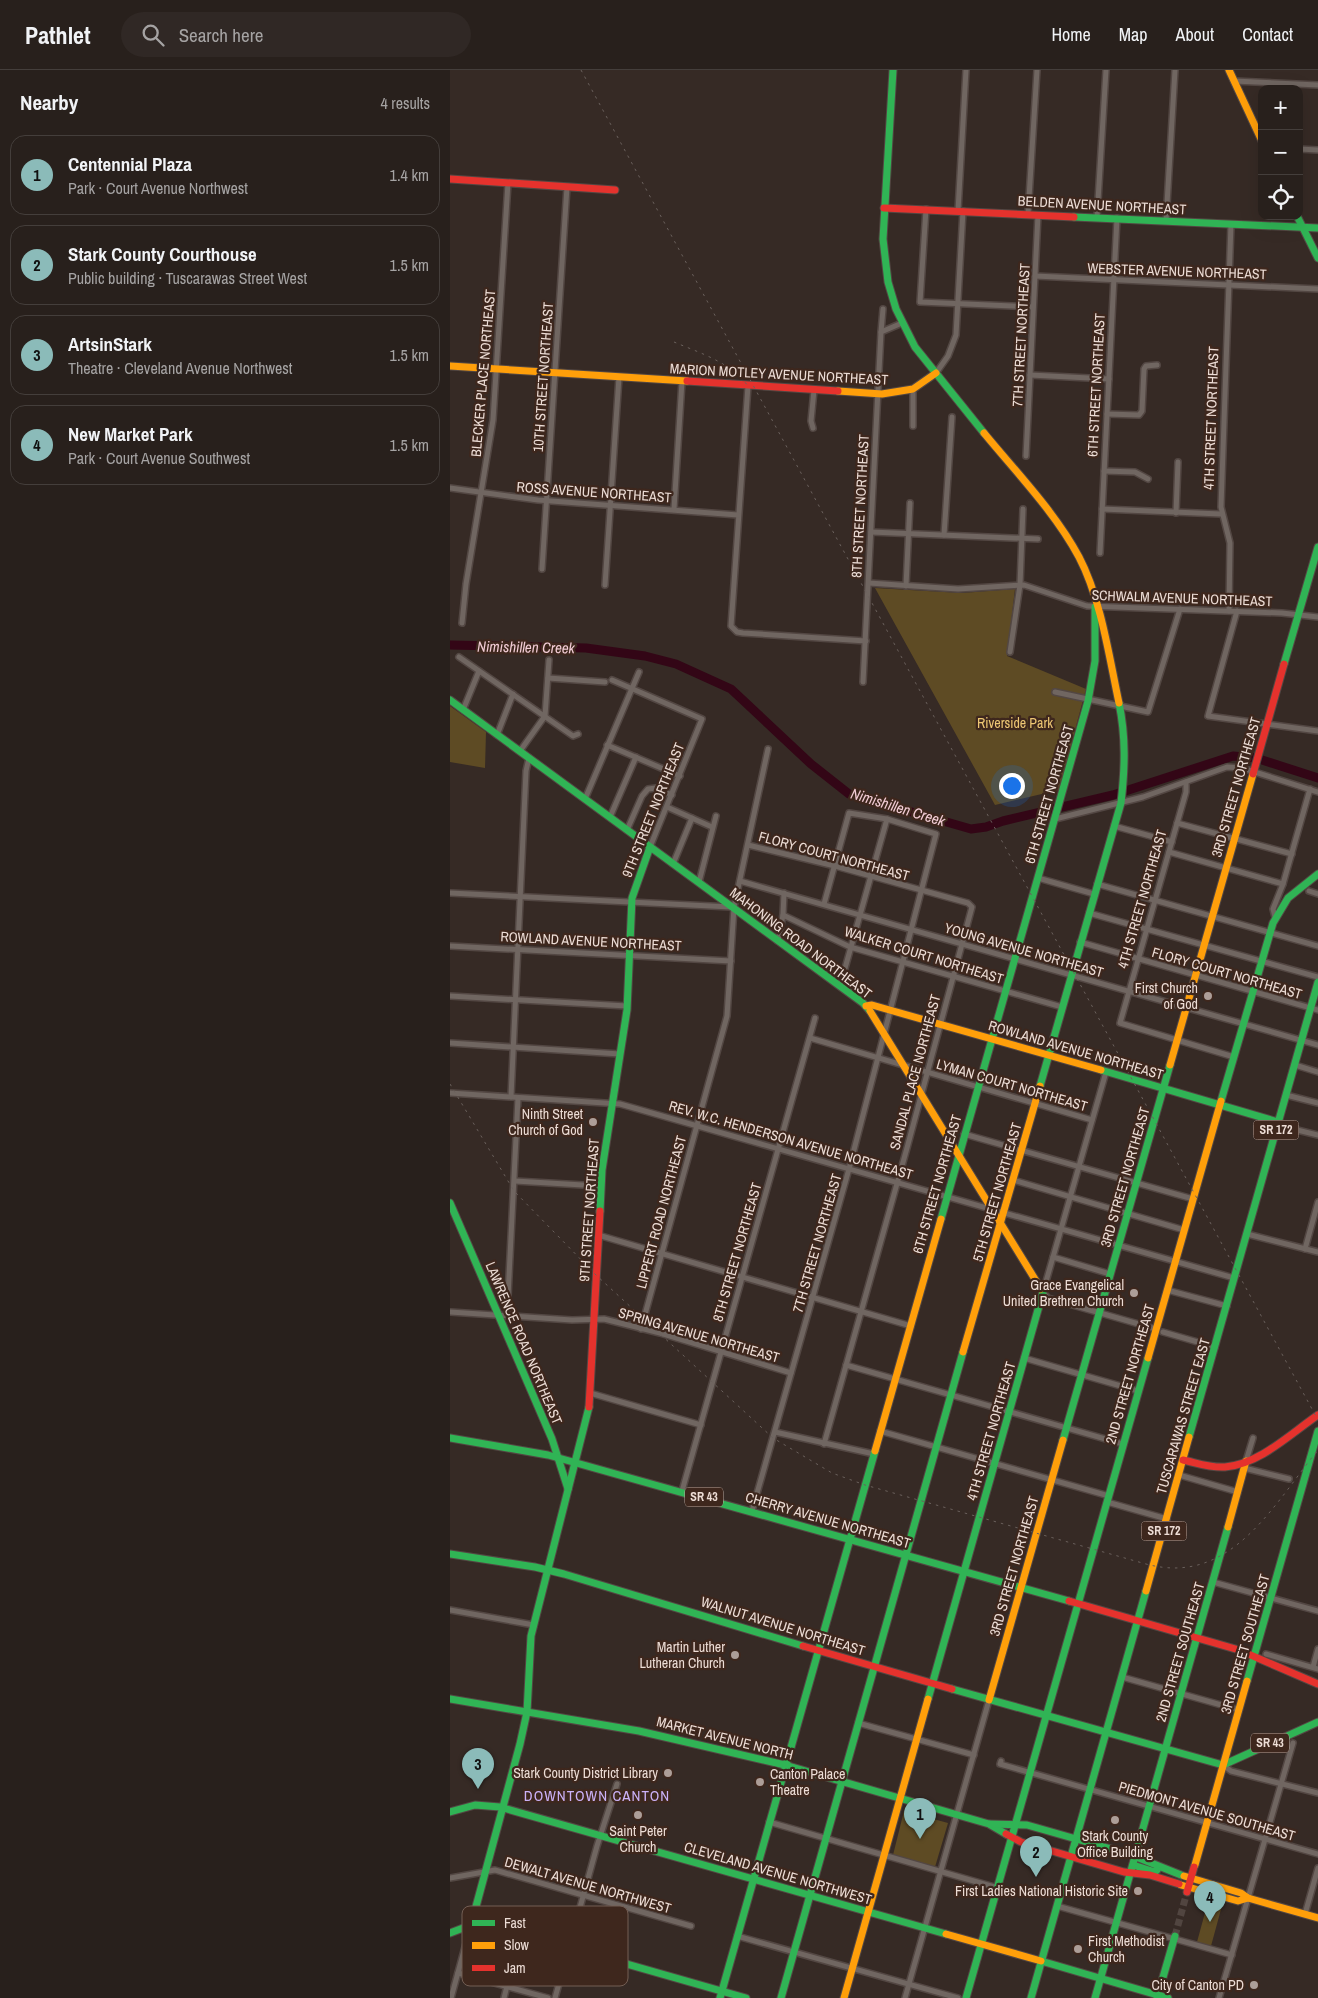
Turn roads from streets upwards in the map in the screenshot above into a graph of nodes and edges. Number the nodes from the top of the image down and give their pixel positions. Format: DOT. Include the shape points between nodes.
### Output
graph roads {
  1 [pos="893,70"];
  2 [pos="966,70"];
  3 [pos="1037,70"];
  4 [pos="1106,70"];
  5 [pos="1175,70"];
  6 [pos="1229,70"];
  7 [pos="1234,80"];
  8 [pos="1318,85"];
  9 [pos="1258,132"];
  10 [pos="1303,149"];
  11 [pos="1318,150"];
  12 [pos="450,179"];
  13 [pos="508,183"];
  14 [pos="567,187"];
  15 [pos="615,190"];
  16 [pos="884,208"];
  17 [pos="926,209"];
  18 [pos="960,211"];
  19 [pos="1028,214"];
  20 [pos="1038,214"];
  21 [pos="1097,217"];
  22 [pos="1117,218"];
  23 [pos="1300,220"];
  24 [pos="1166,221"];
  25 [pos="1231,224"];
  26 [pos="1303,227"];
  27 [pos="1318,228"];
  28 [pos="1318,258"];
  29 [pos="1035,276"];
  30 [pos="1114,280"];
  31 [pos="1229,284"];
  32 [pos="1318,289"];
  33 [pos="959,304"];
  34 [pos="1034,307"];
  35 [pos="883,309"];
  36 [pos="902,323"];
  37 [pos="881,332"];
  38 [pos="1157,365"];
  39 [pos="450,366"];
  40 [pos="496,369"];
  41 [pos="555,373"];
  42 [pos="936,373"];
  43 [pos="1030,375"];
  44 [pos="619,377"];
  45 [pos="1109,379"];
  46 [pos="682,381"];
  47 [pos="748,386"];
  48 [pos="913,389"];
  49 [pos="814,390"];
  50 [pos="878,394"];
  51 [pos="1107,414"];
  52 [pos="952,417"];
  53 [pos="914,426"];
  54 [pos="813,428"];
  55 [pos="1026,456"];
  56 [pos="1178,462"];
  57 [pos="1104,471"];
  58 [pos="1148,479"];
  59 [pos="450,488"];
  60 [pos="481,494"];
  61 [pos="546,501"];
  62 [pos="910,503"];
  63 [pos="611,505"];
  64 [pos="674,509"];
  65 [pos="1102,509"];
  66 [pos="1023,510"];
  67 [pos="1176,513"];
  68 [pos="1221,514"];
  69 [pos="738,515"];
  70 [pos="871,532"];
  71 [pos="909,533"];
  72 [pos="944,535"];
  73 [pos="1022,538"];
  74 [pos="1038,539"];
  75 [pos="1318,547"];
  76 [pos="1100,553"];
  77 [pos="542,569"];
  78 [pos="869,583"];
  79 [pos="605,585"];
  80 [pos="1020,585"];
  81 [pos="906,586"];
  82 [pos="1095,606"];
  83 [pos="1180,610"];
  84 [pos="1228,611"];
  85 [pos="1237,611"];
  86 [pos="1299,615"];
  87 [pos="1318,617"];
  88 [pos="462,623"];
  89 [pos="866,641"];
  90 [pos="1010,652"];
  91 [pos="459,658"];
  92 [pos="549,660"];
  93 [pos="479,671"];
  94 [pos="639,672"];
  95 [pos="548,678"];
  96 [pos="612,680"];
  97 [pos="605,682"];
  98 [pos="863,682"];
  99 [pos="632,690"];
  100 [pos="1054,692"];
  101 [pos="513,694"];
  102 [pos="450,700"];
  103 [pos="1088,701"];
  104 [pos="1119,706"];
  105 [pos="463,710"];
  106 [pos="545,716"];
  107 [pos="1267,725"];
  108 [pos="1318,731"];
  109 [pos="497,734"];
  110 [pos="578,734"];
  111 [pos="607,745"];
  112 [pos="768,749"];
  113 [pos="520,751"];
  114 [pos="636,757"];
  115 [pos="529,758"];
  116 [pos="1254,769"];
  117 [pos="680,776"];
  118 [pos="1186,782"];
  119 [pos="1310,789"];
  120 [pos="1318,792"];
  121 [pos="672,795"];
  122 [pos="585,799"];
  123 [pos="1122,801"];
  124 [pos="667,808"];
  125 [pos="716,816"];
  126 [pos="610,817"];
  127 [pos="692,818"];
  128 [pos="1055,818"];
  129 [pos="887,819"];
  130 [pos="1177,822"];
  131 [pos="1114,826"];
  132 [pos="712,827"];
  133 [pos="627,830"];
  134 [pos="1234,838"];
  135 [pos="1172,842"];
  136 [pos="748,845"];
  137 [pos="650,847"];
  138 [pos="1169,852"];
  139 [pos="1292,854"];
  140 [pos="673,864"];
  141 [pos="835,866"];
  142 [pos="1226,868"];
  143 [pos="1318,874"];
  144 [pos="871,876"];
  145 [pos="1038,878"];
  146 [pos="740,881"];
  147 [pos="699,882"];
  148 [pos="1097,884"];
  149 [pos="1283,884"];
  150 [pos="922,890"];
  151 [pos="1309,891"];
  152 [pos="450,893"];
  153 [pos="784,893"];
  154 [pos="1094,894"];
  155 [pos="1318,894"];
  156 [pos="521,896"];
  157 [pos="1155,900"];
  158 [pos="632,902"];
  159 [pos="824,904"];
  160 [pos="734,907"];
  161 [pos="972,907"];
  162 [pos="1089,913"];
  163 [pos="860,914"];
  164 [pos="783,915"];
  165 [pos="1212,916"];
  166 [pos="1275,918"];
  167 [pos="911,929"];
  168 [pos="1146,930"];
  169 [pos="1270,932"];
  170 [pos="778,940"];
  171 [pos="1080,942"];
  172 [pos="962,944"];
  173 [pos="450,946"];
  174 [pos="1203,946"];
  175 [pos="1318,946"];
  176 [pos="850,948"];
  177 [pos="519,950"];
  178 [pos="629,956"];
  179 [pos="1015,959"];
  180 [pos="1138,959"];
  181 [pos="731,961"];
  182 [pos="902,962"];
  183 [pos="1261,962"];
  184 [pos="1071,975"];
  185 [pos="1195,975"];
  186 [pos="952,976"];
  187 [pos="1318,978"];
  188 [pos="1318,982"];
  189 [pos="840,986"];
  190 [pos="1005,991"];
  191 [pos="1252,991"];
  192 [pos="1129,992"];
  193 [pos="450,996"];
  194 [pos="517,1000"];
  195 [pos="628,1006"];
  196 [pos="866,1006"];
  197 [pos="1062,1007"];
  198 [pos="1185,1007"];
  199 [pos="1314,1009"];
  200 [pos="889,1010"];
  201 [pos="815,1018"];
  202 [pos="939,1024"];
  203 [pos="1243,1024"];
  204 [pos="883,1032"];
  205 [pos="810,1038"];
  206 [pos="991,1039"];
  207 [pos="1176,1040"];
  208 [pos="1302,1040"];
  209 [pos="450,1043"];
  210 [pos="1318,1045"];
  211 [pos="514,1047"];
  212 [pos="620,1054"];
  213 [pos="1048,1055"];
  214 [pos="1234,1056"];
  215 [pos="877,1058"];
  216 [pos="1295,1065"];
  217 [pos="903,1066"];
  218 [pos="926,1072"];
  219 [pos="1106,1072"];
  220 [pos="1318,1072"];
  221 [pos="977,1087"];
  222 [pos="1163,1088"];
  223 [pos="450,1093"];
  224 [pos="920,1093"];
  225 [pos="1286,1095"];
  226 [pos="511,1097"];
  227 [pos="518,1098"];
  228 [pos="612,1103"];
  229 [pos="1318,1103"];
  230 [pos="1034,1104"];
  231 [pos="1220,1104"];
  232 [pos="1092,1120"];
  233 [pos="1278,1122"];
  234 [pos="697,1126"];
  235 [pos="964,1134"];
  236 [pos="1318,1135"];
  237 [pos="779,1149"];
  238 [pos="1021,1151"];
  239 [pos="958,1155"];
  240 [pos="1079,1167"];
  241 [pos="849,1169"];
  242 [pos="1014,1180"];
  243 [pos="515,1181"];
  244 [pos="897,1182"];
  245 [pos="1136,1184"];
  246 [pos="600,1186"];
  247 [pos="947,1196"];
  248 [pos="1070,1196"];
  249 [pos="1193,1199"];
  250 [pos="1318,1202"];
  251 [pos="450,1203"];
  252 [pos="992,1209"];
  253 [pos="1004,1213"];
  254 [pos="1127,1213"];
  255 [pos="1001,1224"];
  256 [pos="1061,1229"];
  257 [pos="1184,1230"];
  258 [pos="1247,1234"];
  259 [pos="598,1235"];
  260 [pos="1118,1245"];
  261 [pos="1305,1249"];
  262 [pos="1318,1252"];
  263 [pos="662,1253"];
  264 [pos="1053,1257"];
  265 [pos="1175,1262"];
  266 [pos="1110,1274"];
  267 [pos="743,1277"];
  268 [pos="1234,1278"];
  269 [pos="1167,1290"];
  270 [pos="1043,1292"];
  271 [pos="813,1297"];
  272 [pos="1227,1306"];
  273 [pos="862,1311"];
  274 [pos="450,1312"];
  275 [pos="1099,1313"];
  276 [pos="504,1316"];
  277 [pos="594,1319"];
  278 [pos="911,1326"];
  279 [pos="641,1329"];
  280 [pos="1160,1330"];
  281 [pos="1215,1346"];
  282 [pos="721,1353"];
  283 [pos="1024,1358"];
  284 [pos="846,1365"];
  285 [pos="791,1374"];
  286 [pos="1082,1375"];
  287 [pos="896,1380"];
  288 [pos="1138,1391"];
  289 [pos="590,1393"];
  290 [pos="952,1395"];
  291 [pos="1010,1411"];
  292 [pos="1318,1415"];
  293 [pos="701,1425"];
  294 [pos="1067,1427"];
  295 [pos="880,1431"];
  296 [pos="1318,1431"];
  297 [pos="775,1432"];
  298 [pos="450,1438"];
  299 [pos="1253,1438"];
  300 [pos="824,1444"];
  301 [pos="1123,1444"];
  302 [pos="936,1447"];
  303 [pos="874,1454"];
  304 [pos="559,1457"];
  305 [pos="1183,1460"];
  306 [pos="576,1462"];
  307 [pos="995,1464"];
  308 [pos="1245,1464"];
  309 [pos="1180,1475"];
  310 [pos="1289,1479"];
  311 [pos="1052,1480"];
  312 [pos="682,1491"];
  313 [pos="1238,1492"];
  314 [pos="569,1494"];
  315 [pos="1108,1499"];
  316 [pos="752,1511"];
  317 [pos="1167,1519"];
  318 [pos="850,1539"];
  319 [pos="450,1554"];
  320 [pos="906,1555"];
  321 [pos="548,1570"];
  322 [pos="964,1571"];
  323 [pos="1213,1582"];
  324 [pos="1021,1588"];
  325 [pos="1271,1598"];
  326 [pos="1078,1604"];
  327 [pos="450,1610"];
  328 [pos="1318,1611"];
  329 [pos="1138,1622"];
  330 [pos="534,1624"];
  331 [pos="1198,1638"];
  332 [pos="1318,1649"];
  333 [pos="819,1650"];
  334 [pos="1266,1654"];
  335 [pos="1254,1655"];
  336 [pos="874,1667"];
  337 [pos="1315,1668"];
  338 [pos="1122,1677"];
  339 [pos="932,1684"];
  340 [pos="1318,1684"];
  341 [pos="1182,1694"];
  342 [pos="450,1699"];
  343 [pos="990,1700"];
  344 [pos="1239,1710"];
  345 [pos="527,1712"];
  346 [pos="1047,1716"];
  347 [pos="1318,1722"];
  348 [pos="858,1723"];
  349 [pos="1106,1734"];
  350 [pos="916,1739"];
  351 [pos="1293,1743"];
  352 [pos="1166,1750"];
  353 [pos="974,1756"];
  354 [pos="1001,1761"];
  355 [pos="785,1765"];
  356 [pos="1223,1765"];
  357 [pos="1031,1773"];
  358 [pos="842,1782"];
  359 [pos="1281,1783"];
  360 [pos="617,1784"];
  361 [pos="1090,1789"];
  362 [pos="1318,1793"];
  363 [pos="900,1797"];
  364 [pos="1149,1807"];
  365 [pos="504,1808"];
  366 [pos="450,1812"];
  367 [pos="957,1814"];
  368 [pos="769,1822"];
  369 [pos="1017,1823"];
  370 [pos="1206,1823"];
  371 [pos="989,1824"];
  372 [pos="600,1836"];
  373 [pos="1013,1838"];
  374 [pos="1076,1838"];
  375 [pos="826,1839"];
  376 [pos="1265,1839"];
  377 [pos="1318,1854"];
  378 [pos="884,1855"];
  379 [pos="1071,1856"];
  380 [pos="1133,1865"];
  381 [pos="1318,1868"];
  382 [pos="486,1870"];
  383 [pos="941,1872"];
  384 [pos="450,1878"];
  385 [pos="753,1879"];
  386 [pos="1184,1882"];
  387 [pos="998,1888"];
  388 [pos="1226,1889"];
  389 [pos="584,1894"];
  390 [pos="810,1896"];
  391 [pos="1224,1897"];
  392 [pos="1248,1898"];
  393 [pos="476,1906"];
  394 [pos="581,1906"];
  395 [pos="624,1906"];
  396 [pos="1057,1906"];
  397 [pos="628,1907"];
  398 [pos="868,1912"];
  399 [pos="1305,1914"];
  400 [pos="1318,1918"];
  401 [pos="1117,1922"];
  402 [pos="691,1926"];
  403 [pos="462,1928"];
  404 [pos="925,1928"];
  405 [pos="450,1933"];
  406 [pos="737,1936"];
  407 [pos="1174,1937"];
  408 [pos="982,1944"];
  409 [pos="794,1952"];
  410 [pos="1232,1955"];
  411 [pos="462,1958"];
  412 [pos="1041,1961"];
  413 [pos="628,1966"];
  414 [pos="852,1968"];
  415 [pos="458,1973"];
  416 [pos="462,1974"];
  417 [pos="1100,1978"];
  418 [pos="909,1984"];
  419 [pos="507,1986"];
  420 [pos="720,1994"];
  421 [pos="1158,1997"];
  422 [pos="451,1998"];
  423 [pos="504,1998"];
  424 [pos="548,1998"];
  425 [pos="746,1998"];
  426 [pos="781,1998"];
  427 [pos="844,1998"];
  428 [pos="905,1998"];
  429 [pos="958,1998"];
  430 [pos="966,1998"];
  431 [pos="1031,1998"];
  432 [pos="1095,1998"];
  433 [pos="1168,1998"];
  434 [pos="1220,1998"];
  1 -- 16 [label="street"];
  2 -- 18 [label="street"];
  3 -- 19 [label="street"];
  4 -- 21 [label="street"];
  5 -- 24 [label="street"];
  6 -- 7 [label="street"];
  7 -- 8 [label="street"];
  7 -- 9 [label="street"];
  10 -- 11 [label="street"];
  12 -- 13 [label="street"];
  13 -- 14 [label="street"];
  13 -- 40 [label="street, BLECKER PLACE NORTHEAST"];
  14 -- 15 [label="street"];
  14 -- 41 [label="street, 10TH STREET NORTHEAST"];
  16 -- 17 [label="street, BELDEN AVENUE NORTHEAST"];
  16 -- 36 [label="street" via="885,268"];
  17 -- 18 [label="street, BELDEN AVENUE NORTHEAST"];
  17 -- 33 [label="street" via="920,302"];
  18 -- 19 [label="street, BELDEN AVENUE NORTHEAST"];
  18 -- 33 [label="street"];
  19 -- 20 [label="street, BELDEN AVENUE NORTHEAST"];
  20 -- 21 [label="street, BELDEN AVENUE NORTHEAST"];
  20 -- 29 [label="street, 7TH STREET NORTHEAST"];
  21 -- 22 [label="street, BELDEN AVENUE NORTHEAST"];
  22 -- 24 [label="street, BELDEN AVENUE NORTHEAST"];
  22 -- 30 [label="street, 6TH STREET NORTHEAST"];
  23 -- 26 [label="street"];
  24 -- 25 [label="street, BELDEN AVENUE NORTHEAST"];
  25 -- 26 [label="street, BELDEN AVENUE NORTHEAST"];
  25 -- 31 [label="street, 4TH STREET NORTHEAST"];
  26 -- 27 [label="street, BELDEN AVENUE NORTHEAST"];
  26 -- 28 [label="street"];
  29 -- 30 [label="street, WEBSTER AVENUE NORTHEAST"];
  29 -- 34 [label="street, 7TH STREET NORTHEAST"];
  30 -- 31 [label="street, WEBSTER AVENUE NORTHEAST"];
  30 -- 45 [label="street, 6TH STREET NORTHEAST"];
  31 -- 32 [label="street, WEBSTER AVENUE NORTHEAST"];
  31 -- 68 [label="street, 4TH STREET NORTHEAST"];
  33 -- 34 [label="street"];
  33 -- 42 [label="street" via="954,342"];
  34 -- 43 [label="street, 7TH STREET NORTHEAST"];
  35 -- 37 [label="street, 8TH STREET NORTHEAST"];
  36 -- 37 [label="street"];
  36 -- 42 [label="street" via="915,347"];
  37 -- 50 [label="street, 8TH STREET NORTHEAST"];
  38 -- 51 [label="street" via="1144,369 1142,411 1139,415"];
  39 -- 40 [label="street, MARION MOTLEY AVENUE NORTHEAST"];
  40 -- 41 [label="street, MARION MOTLEY AVENUE NORTHEAST"];
  40 -- 60 [label="street, BLECKER PLACE NORTHEAST" via="493,420"];
  41 -- 44 [label="street, MARION MOTLEY AVENUE NORTHEAST"];
  41 -- 61 [label="street, 10TH STREET NORTHEAST"];
  42 -- 48 [label="street, MARION MOTLEY AVENUE NORTHEAST"];
  42 -- 82 [label="street" via="1063,532 1081,562"];
  43 -- 45 [label="street"];
  43 -- 55 [label="street, 7TH STREET NORTHEAST"];
  44 -- 46 [label="street, MARION MOTLEY AVENUE NORTHEAST"];
  44 -- 63 [label="street"];
  45 -- 51 [label="street, 6TH STREET NORTHEAST"];
  46 -- 47 [label="street, MARION MOTLEY AVENUE NORTHEAST"];
  46 -- 64 [label="street"];
  47 -- 49 [label="street, MARION MOTLEY AVENUE NORTHEAST"];
  47 -- 69 [label="street"];
  48 -- 50 [label="street, MARION MOTLEY AVENUE NORTHEAST"];
  48 -- 53 [label="street"];
  49 -- 50 [label="street, MARION MOTLEY AVENUE NORTHEAST"];
  49 -- 54 [label="street"];
  50 -- 70 [label="street, 8TH STREET NORTHEAST"];
  51 -- 57 [label="street, 6TH STREET NORTHEAST"];
  52 -- 72 [label="street"];
  56 -- 67 [label="street"];
  57 -- 58 [label="street" via="1135,472"];
  57 -- 65 [label="street, 6TH STREET NORTHEAST"];
  59 -- 60 [label="street, ROSS AVENUE NORTHEAST"];
  60 -- 61 [label="street, ROSS AVENUE NORTHEAST"];
  60 -- 88 [label="street, BLECKER PLACE NORTHEAST"];
  61 -- 63 [label="street, ROSS AVENUE NORTHEAST"];
  61 -- 77 [label="street, 10TH STREET NORTHEAST"];
  62 -- 71 [label="street"];
  63 -- 64 [label="street, ROSS AVENUE NORTHEAST"];
  63 -- 79 [label="street"];
  64 -- 69 [label="street, ROSS AVENUE NORTHEAST"];
  65 -- 67 [label="street"];
  65 -- 76 [label="street, 6TH STREET NORTHEAST"];
  66 -- 73 [label="street"];
  67 -- 68 [label="street"];
  68 -- 84 [label="street, 4TH STREET NORTHEAST" via="1230,543"];
  69 -- 89 [label="street" via="731,615 734,630"];
  70 -- 71 [label="street"];
  70 -- 78 [label="street, 8TH STREET NORTHEAST"];
  71 -- 72 [label="street"];
  71 -- 81 [label="street"];
  72 -- 73 [label="street"];
  73 -- 74 [label="street"];
  73 -- 80 [label="street"];
  75 -- 86 [label="street, 3RD STREET NORTHEAST"];
  78 -- 81 [label="street, SCHWALM AVENUE NORTHEAST"];
  78 -- 89 [label="street, 8TH STREET NORTHEAST"];
  80 -- 81 [label="street, SCHWALM AVENUE NORTHEAST" via="958,589"];
  80 -- 82 [label="street, SCHWALM AVENUE NORTHEAST" via="1080,605"];
  80 -- 90 [label="street"];
  82 -- 83 [label="street, SCHWALM AVENUE NORTHEAST"];
  82 -- 103 [label="street, 6TH STREET NORTHEAST" via="1095,661"];
  82 -- 104 [label="street, 5TH STREET NORTHEAST" via="1100,614"];
  83 -- 84 [label="street, SCHWALM AVENUE NORTHEAST"];
  83 -- 104 [label="street" via="1148,712"];
  84 -- 85 [label="street, SCHWALM AVENUE NORTHEAST"];
  85 -- 86 [label="street, SCHWALM AVENUE NORTHEAST"];
  85 -- 107 [label="street" via="1208,716"];
  86 -- 87 [label="street, SCHWALM AVENUE NORTHEAST"];
  86 -- 107 [label="street, 3RD STREET NORTHEAST"];
  89 -- 98 [label="street, 8TH STREET NORTHEAST"];
  91 -- 93 [label="street"];
  92 -- 95 [label="street"];
  93 -- 101 [label="street"];
  93 -- 105 [label="street"];
  94 -- 99 [label="street"];
  95 -- 97 [label="street"];
  95 -- 106 [label="street"];
  96 -- 99 [label="street"];
  99 -- 111 [label="street"];
  99 -- 117 [label="street, 9TH STREET NORTHEAST" via="702,719"];
  100 -- 103 [label="street"];
  101 -- 106 [label="street"];
  101 -- 109 [label="street"];
  102 -- 105 [label="street, MAHONING ROAD NORTHEAST"];
  103 -- 104 [label="street"];
  103 -- 128 [label="street, 6TH STREET NORTHEAST"];
  104 -- 123 [label="street, 5TH STREET NORTHEAST" via="1124,738"];
  105 -- 109 [label="street, MAHONING ROAD NORTHEAST"];
  106 -- 110 [label="street" via="574,736"];
  106 -- 113 [label="street"];
  107 -- 108 [label="street"];
  107 -- 116 [label="street, 3RD STREET NORTHEAST"];
  109 -- 113 [label="street, MAHONING ROAD NORTHEAST"];
  111 -- 114 [label="street"];
  111 -- 122 [label="street"];
  112 -- 136 [label="street, LIPPERT ROAD NORTHEAST"];
  113 -- 115 [label="street, MAHONING ROAD NORTHEAST"];
  114 -- 117 [label="street"];
  114 -- 126 [label="street"];
  115 -- 122 [label="street, MAHONING ROAD NORTHEAST"];
  115 -- 156 [label="street"];
  116 -- 118 [label="street" via="1227,767"];
  116 -- 119 [label="street"];
  116 -- 134 [label="street, 3RD STREET NORTHEAST"];
  117 -- 121 [label="street, 9TH STREET NORTHEAST"];
  118 -- 123 [label="street"];
  118 -- 130 [label="street, 4TH STREET NORTHEAST"];
  119 -- 120 [label="street"];
  119 -- 139 [label="street, 2ND STREET NORTHEAST"];
  121 -- 124 [label="street, 9TH STREET NORTHEAST"];
  121 -- 133 [label="street" via="656,788 648,789"];
  122 -- 126 [label="street, MAHONING ROAD NORTHEAST"];
  123 -- 128 [label="street"];
  123 -- 131 [label="street, 5TH STREET NORTHEAST"];
  124 -- 127 [label="street"];
  124 -- 137 [label="street, 9TH STREET NORTHEAST"];
  125 -- 132 [label="street"];
  126 -- 133 [label="street, MAHONING ROAD NORTHEAST"];
  127 -- 132 [label="street"];
  127 -- 140 [label="street"];
  128 -- 145 [label="street, 6TH STREET NORTHEAST"];
  129 -- 141 [label="street" via="849,813"];
  129 -- 144 [label="street"];
  129 -- 150 [label="street, 7TH STREET NORTHEAST" via="936,834"];
  130 -- 134 [label="street"];
  130 -- 135 [label="street, 4TH STREET NORTHEAST"];
  131 -- 135 [label="street"];
  131 -- 148 [label="street, 5TH STREET NORTHEAST"];
  132 -- 147 [label="street"];
  133 -- 137 [label="street, MAHONING ROAD NORTHEAST"];
  134 -- 139 [label="street"];
  134 -- 142 [label="street, 3RD STREET NORTHEAST"];
  135 -- 138 [label="street, 4TH STREET NORTHEAST"];
  136 -- 141 [label="street, FLORY COURT NORTHEAST"];
  136 -- 146 [label="street, LIPPERT ROAD NORTHEAST"];
  137 -- 140 [label="street, MAHONING ROAD NORTHEAST"];
  137 -- 158 [label="street, 9TH STREET NORTHEAST"];
  138 -- 142 [label="street"];
  138 -- 157 [label="street, 4TH STREET NORTHEAST"];
  139 -- 149 [label="street, 2ND STREET NORTHEAST"];
  140 -- 147 [label="street, MAHONING ROAD NORTHEAST"];
  141 -- 144 [label="street, FLORY COURT NORTHEAST"];
  141 -- 159 [label="street"];
  142 -- 149 [label="street"];
  142 -- 165 [label="street, 3RD STREET NORTHEAST"];
  143 -- 166 [label="street, 2ND STREET NORTHEAST" via="1296,890"];
  144 -- 150 [label="street, FLORY COURT NORTHEAST"];
  144 -- 163 [label="street"];
  145 -- 154 [label="street"];
  145 -- 179 [label="street, 6TH STREET NORTHEAST"];
  146 -- 153 [label="street, YOUNG AVENUE NORTHEAST"];
  146 -- 160 [label="street, LIPPERT ROAD NORTHEAST"];
  147 -- 160 [label="street, MAHONING ROAD NORTHEAST"];
  148 -- 154 [label="street, 5TH STREET NORTHEAST"];
  148 -- 157 [label="street"];
  149 -- 166 [label="street, 2ND STREET NORTHEAST" via="1273,909"];
  150 -- 161 [label="street, FLORY COURT NORTHEAST"];
  150 -- 167 [label="street, 7TH STREET NORTHEAST"];
  151 -- 155 [label="street"];
  152 -- 156 [label="street"];
  153 -- 159 [label="street, YOUNG AVENUE NORTHEAST"];
  153 -- 164 [label="street"];
  154 -- 162 [label="street, 5TH STREET NORTHEAST"];
  156 -- 158 [label="street"];
  156 -- 177 [label="street"];
  157 -- 165 [label="street"];
  157 -- 168 [label="street, 4TH STREET NORTHEAST"];
  158 -- 160 [label="street"];
  158 -- 178 [label="street, 9TH STREET NORTHEAST"];
  159 -- 163 [label="street, YOUNG AVENUE NORTHEAST"];
  160 -- 170 [label="street, MAHONING ROAD NORTHEAST"];
  160 -- 181 [label="street, LIPPERT ROAD NORTHEAST"];
  161 -- 172 [label="street, SANDAL PLACE NORTHEAST"];
  162 -- 168 [label="street"];
  162 -- 171 [label="street, 5TH STREET NORTHEAST"];
  163 -- 167 [label="street, YOUNG AVENUE NORTHEAST"];
  163 -- 176 [label="street"];
  164 -- 170 [label="street"];
  164 -- 176 [label="street, WALKER COURT NORTHEAST"];
  165 -- 169 [label="street"];
  165 -- 174 [label="street, 3RD STREET NORTHEAST"];
  166 -- 169 [label="street, 2ND STREET NORTHEAST"];
  167 -- 172 [label="street, YOUNG AVENUE NORTHEAST"];
  167 -- 182 [label="street, 7TH STREET NORTHEAST"];
  168 -- 174 [label="street"];
  168 -- 180 [label="street, 4TH STREET NORTHEAST"];
  169 -- 175 [label="street"];
  169 -- 183 [label="street, 2ND STREET NORTHEAST"];
  170 -- 189 [label="street, MAHONING ROAD NORTHEAST"];
  171 -- 180 [label="street, FLORY COURT NORTHEAST"];
  171 -- 184 [label="street, 5TH STREET NORTHEAST"];
  172 -- 179 [label="street, YOUNG AVENUE NORTHEAST"];
  172 -- 186 [label="street, SANDAL PLACE NORTHEAST"];
  173 -- 177 [label="street, ROWLAND AVENUE NORTHEAST"];
  174 -- 183 [label="street"];
  174 -- 185 [label="street, 3RD STREET NORTHEAST"];
  176 -- 182 [label="street, WALKER COURT NORTHEAST"];
  176 -- 189 [label="street"];
  177 -- 178 [label="street, ROWLAND AVENUE NORTHEAST"];
  177 -- 194 [label="street"];
  178 -- 181 [label="street, ROWLAND AVENUE NORTHEAST"];
  178 -- 195 [label="street, 9TH STREET NORTHEAST"];
  179 -- 184 [label="street, YOUNG AVENUE NORTHEAST"];
  179 -- 190 [label="street, 6TH STREET NORTHEAST"];
  180 -- 185 [label="street, FLORY COURT NORTHEAST"];
  180 -- 192 [label="street, 4TH STREET NORTHEAST"];
  181 -- 234 [label="street, LIPPERT ROAD NORTHEAST" via="727,1016"];
  182 -- 186 [label="street, WALKER COURT NORTHEAST"];
  182 -- 200 [label="street, 7TH STREET NORTHEAST"];
  183 -- 187 [label="street"];
  183 -- 191 [label="street, 2ND STREET NORTHEAST"];
  184 -- 192 [label="street, YOUNG AVENUE NORTHEAST"];
  184 -- 197 [label="street, 5TH STREET NORTHEAST"];
  185 -- 191 [label="street, FLORY COURT NORTHEAST"];
  185 -- 198 [label="street, 3RD STREET NORTHEAST"];
  186 -- 190 [label="street, WALKER COURT NORTHEAST"];
  186 -- 202 [label="street, SANDAL PLACE NORTHEAST"];
  188 -- 199 [label="street, TUSCARAWAS STREET EAST / SR 172"];
  189 -- 196 [label="street, MAHONING ROAD NORTHEAST"];
  190 -- 197 [label="street, WALKER COURT NORTHEAST"];
  190 -- 206 [label="street, 6TH STREET NORTHEAST"];
  191 -- 199 [label="street, FLORY COURT NORTHEAST"];
  191 -- 203 [label="street, 2ND STREET NORTHEAST"];
  192 -- 198 [label="street, YOUNG AVENUE NORTHEAST"];
  192 -- 207 [label="street, 4TH STREET NORTHEAST" via="1120,1023"];
  193 -- 194 [label="street"];
  194 -- 195 [label="street"];
  194 -- 211 [label="street"];
  195 -- 212 [label="street, 9TH STREET NORTHEAST"];
  196 -- 200 [label="street, ROWLAND AVENUE NORTHEAST"];
  196 -- 204 [label="street, MAHONING ROAD NORTHEAST"];
  197 -- 213 [label="street, 5TH STREET NORTHEAST"];
  198 -- 203 [label="street, YOUNG AVENUE NORTHEAST"];
  198 -- 207 [label="street, 3RD STREET NORTHEAST"];
  199 -- 208 [label="street, TUSCARAWAS STREET EAST / SR 172"];
  200 -- 202 [label="street, ROWLAND AVENUE NORTHEAST"];
  200 -- 204 [label="street, 7TH STREET NORTHEAST"];
  201 -- 205 [label="street, 8TH STREET NORTHEAST"];
  202 -- 206 [label="street, ROWLAND AVENUE NORTHEAST"];
  202 -- 218 [label="street, SANDAL PLACE NORTHEAST"];
  203 -- 208 [label="street, YOUNG AVENUE NORTHEAST"];
  203 -- 214 [label="street, 2ND STREET NORTHEAST"];
  204 -- 215 [label="street, 7TH STREET NORTHEAST"];
  204 -- 217 [label="street, MAHONING ROAD NORTHEAST"];
  205 -- 215 [label="street, LYMAN COURT NORTHEAST"];
  205 -- 237 [label="street, 8TH STREET NORTHEAST"];
  206 -- 213 [label="street, ROWLAND AVENUE NORTHEAST"];
  206 -- 221 [label="street, 6TH STREET NORTHEAST"];
  207 -- 214 [label="street"];
  207 -- 222 [label="street, 3RD STREET NORTHEAST"];
  208 -- 210 [label="street, YOUNG AVENUE NORTHEAST"];
  208 -- 216 [label="street, TUSCARAWAS STREET EAST / SR 172"];
  209 -- 211 [label="street"];
  211 -- 212 [label="street"];
  211 -- 226 [label="street"];
  212 -- 228 [label="street, 9TH STREET NORTHEAST"];
  213 -- 219 [label="street, ROWLAND AVENUE NORTHEAST"];
  213 -- 230 [label="street, 5TH STREET NORTHEAST"];
  214 -- 231 [label="street, 2ND STREET NORTHEAST"];
  215 -- 217 [label="street, LYMAN COURT NORTHEAST"];
  215 -- 241 [label="street, 7TH STREET NORTHEAST"];
  216 -- 220 [label="street"];
  216 -- 225 [label="street, TUSCARAWAS STREET EAST / SR 172"];
  217 -- 218 [label="street, LYMAN COURT NORTHEAST"];
  217 -- 224 [label="street, MAHONING ROAD NORTHEAST"];
  218 -- 221 [label="street, LYMAN COURT NORTHEAST"];
  218 -- 224 [label="street, SANDAL PLACE NORTHEAST"];
  219 -- 222 [label="street, ROWLAND AVENUE NORTHEAST"];
  219 -- 232 [label="street, 4TH STREET NORTHEAST"];
  221 -- 230 [label="street, LYMAN COURT NORTHEAST"];
  221 -- 235 [label="street, 6TH STREET NORTHEAST"];
  222 -- 231 [label="street, ROWLAND AVENUE NORTHEAST"];
  222 -- 245 [label="street, 3RD STREET NORTHEAST"];
  223 -- 226 [label="street, REV. W.C. HENDERSON AVENUE NORTHEAST"];
  224 -- 239 [label="street, MAHONING ROAD NORTHEAST"];
  224 -- 244 [label="street, SANDAL PLACE NORTHEAST"];
  225 -- 229 [label="street"];
  225 -- 233 [label="street, TUSCARAWAS STREET EAST / SR 172"];
  226 -- 227 [label="street, REV. W.C. HENDERSON AVENUE NORTHEAST"];
  227 -- 228 [label="street, REV. W.C. HENDERSON AVENUE NORTHEAST"];
  227 -- 243 [label="street"];
  228 -- 234 [label="street, REV. W.C. HENDERSON AVENUE NORTHEAST"];
  228 -- 246 [label="street, 9TH STREET NORTHEAST"];
  230 -- 232 [label="street, LYMAN COURT NORTHEAST"];
  230 -- 238 [label="street, 5TH STREET NORTHEAST"];
  231 -- 233 [label="street, ROWLAND AVENUE NORTHEAST"];
  231 -- 249 [label="street, 2ND STREET NORTHEAST"];
  232 -- 240 [label="street, 4TH STREET NORTHEAST"];
  233 -- 236 [label="street" via="1285,1127"];
  233 -- 258 [label="street, TUSCARAWAS STREET EAST / SR 172"];
  234 -- 237 [label="street, REV. W.C. HENDERSON AVENUE NORTHEAST"];
  234 -- 263 [label="street, LIPPERT ROAD NORTHEAST"];
  235 -- 238 [label="street"];
  235 -- 239 [label="street, 6TH STREET NORTHEAST"];
  237 -- 241 [label="street, REV. W.C. HENDERSON AVENUE NORTHEAST"];
  237 -- 267 [label="street, 8TH STREET NORTHEAST"];
  238 -- 240 [label="street"];
  238 -- 242 [label="street, 5TH STREET NORTHEAST"];
  239 -- 247 [label="street, 6TH STREET NORTHEAST"];
  239 -- 252 [label="street, MAHONING ROAD NORTHEAST"];
  240 -- 245 [label="street"];
  240 -- 248 [label="street, 4TH STREET NORTHEAST"];
  241 -- 244 [label="street, REV. W.C. HENDERSON AVENUE NORTHEAST"];
  241 -- 271 [label="street, 7TH STREET NORTHEAST"];
  242 -- 248 [label="street"];
  242 -- 253 [label="street, 5TH STREET NORTHEAST"];
  243 -- 246 [label="street"];
  243 -- 276 [label="street"];
  244 -- 247 [label="street, REV. W.C. HENDERSON AVENUE NORTHEAST"];
  244 -- 273 [label="street, SANDAL PLACE NORTHEAST"];
  245 -- 249 [label="street"];
  245 -- 254 [label="street, 3RD STREET NORTHEAST"];
  246 -- 259 [label="street, 9TH STREET NORTHEAST"];
  247 -- 252 [label="street, REV. W.C. HENDERSON AVENUE NORTHEAST"];
  247 -- 278 [label="street, 6TH STREET NORTHEAST"];
  248 -- 254 [label="street"];
  248 -- 256 [label="street, 4TH STREET NORTHEAST"];
  249 -- 257 [label="street, 2ND STREET NORTHEAST"];
  250 -- 261 [label="street"];
  251 -- 276 [label="street, LAWRENCE ROAD NORTHEAST"];
  252 -- 253 [label="street, REV. W.C. HENDERSON AVENUE NORTHEAST"];
  252 -- 255 [label="street, MAHONING ROAD NORTHEAST"];
  253 -- 255 [label="street, 5TH STREET NORTHEAST"];
  253 -- 256 [label="street, REV. W.C. HENDERSON AVENUE NORTHEAST"];
  254 -- 257 [label="street"];
  254 -- 260 [label="street, 3RD STREET NORTHEAST"];
  255 -- 270 [label="street, MAHONING ROAD NORTHEAST"];
  255 -- 290 [label="street, 5TH STREET NORTHEAST"];
  256 -- 260 [label="street, REV. W.C. HENDERSON AVENUE NORTHEAST"];
  256 -- 264 [label="street, 4TH STREET NORTHEAST"];
  257 -- 265 [label="street, 2ND STREET NORTHEAST"];
  258 -- 261 [label="street"];
  258 -- 268 [label="street, TUSCARAWAS STREET EAST / SR 172"];
  259 -- 263 [label="street"];
  259 -- 277 [label="street, 9TH STREET NORTHEAST"];
  260 -- 265 [label="street, REV. W.C. HENDERSON AVENUE NORTHEAST"];
  260 -- 266 [label="street, 3RD STREET NORTHEAST"];
  261 -- 262 [label="street"];
  263 -- 267 [label="street"];
  263 -- 279 [label="street, LIPPERT ROAD NORTHEAST"];
  264 -- 266 [label="street"];
  264 -- 270 [label="street, 4TH STREET NORTHEAST"];
  265 -- 268 [label="street, REV. W.C. HENDERSON AVENUE NORTHEAST"];
  265 -- 269 [label="street, 2ND STREET NORTHEAST"];
  266 -- 275 [label="street, 3RD STREET NORTHEAST"];
  267 -- 271 [label="street"];
  267 -- 282 [label="street, 8TH STREET NORTHEAST"];
  268 -- 272 [label="street, TUSCARAWAS STREET EAST / SR 172"];
  269 -- 272 [label="street"];
  269 -- 280 [label="street, 2ND STREET NORTHEAST"];
  270 -- 275 [label="street" via="1048,1298"];
  270 -- 283 [label="street, 4TH STREET NORTHEAST"];
  271 -- 273 [label="street"];
  271 -- 285 [label="street, 7TH STREET NORTHEAST"];
  272 -- 281 [label="street, TUSCARAWAS STREET EAST / SR 172"];
  273 -- 278 [label="street"];
  273 -- 284 [label="street, SANDAL PLACE NORTHEAST"];
  274 -- 276 [label="street, SPRING AVENUE NORTHEAST"];
  275 -- 280 [label="street"];
  275 -- 286 [label="street, 3RD STREET NORTHEAST"];
  276 -- 277 [label="street, SPRING AVENUE NORTHEAST"];
  276 -- 304 [label="street, LAWRENCE ROAD NORTHEAST"];
  277 -- 279 [label="street, SPRING AVENUE NORTHEAST"];
  277 -- 289 [label="street, 9TH STREET NORTHEAST"];
  278 -- 287 [label="street, 6TH STREET NORTHEAST"];
  279 -- 282 [label="street, SPRING AVENUE NORTHEAST"];
  280 -- 281 [label="street"];
  280 -- 288 [label="street, 2ND STREET NORTHEAST"];
  281 -- 305 [label="street, TUSCARAWAS STREET EAST / SR 172"];
  282 -- 285 [label="street, SPRING AVENUE NORTHEAST"];
  282 -- 293 [label="street, 8TH STREET NORTHEAST"];
  283 -- 286 [label="street"];
  283 -- 291 [label="street, 4TH STREET NORTHEAST"];
  284 -- 287 [label="street"];
  284 -- 300 [label="street, SANDAL PLACE NORTHEAST"];
  285 -- 297 [label="street, 7TH STREET NORTHEAST"];
  286 -- 288 [label="street"];
  286 -- 294 [label="street, 3RD STREET NORTHEAST"];
  287 -- 290 [label="street"];
  287 -- 295 [label="street, 6TH STREET NORTHEAST"];
  288 -- 301 [label="street, 2ND STREET NORTHEAST"];
  289 -- 293 [label="street"];
  289 -- 306 [label="street, 9TH STREET NORTHEAST" via="588,1416"];
  290 -- 291 [label="street"];
  290 -- 302 [label="street, 5TH STREET NORTHEAST"];
  291 -- 294 [label="street"];
  291 -- 307 [label="street, 4TH STREET NORTHEAST"];
  292 -- 308 [label="street"];
  293 -- 312 [label="street, 8TH STREET NORTHEAST"];
  294 -- 301 [label="street"];
  294 -- 311 [label="street, 3RD STREET NORTHEAST"];
  295 -- 302 [label="street"];
  295 -- 303 [label="street, 6TH STREET NORTHEAST"];
  296 -- 325 [label="street, 3RD STREET SOUTHEAST"];
  297 -- 300 [label="street"];
  297 -- 316 [label="street, 7TH STREET NORTHEAST"];
  298 -- 304 [label="street, CHERRY AVENUE NORTHEAST / SR 43"];
  299 -- 308 [label="street, 2ND STREET SOUTHEAST"];
  300 -- 303 [label="street"];
  301 -- 315 [label="street, 2ND STREET NORTHEAST"];
  302 -- 307 [label="street"];
  302 -- 320 [label="street, 5TH STREET NORTHEAST"];
  303 -- 318 [label="street, 6TH STREET NORTHEAST"];
  304 -- 306 [label="street, CHERRY AVENUE NORTHEAST / SR 43"];
  304 -- 314 [label="street, LAWRENCE ROAD NORTHEAST"];
  305 -- 308 [label="street" via="1221,1467"];
  305 -- 309 [label="street, TUSCARAWAS STREET EAST / SR 172"];
  306 -- 312 [label="street, CHERRY AVENUE NORTHEAST / SR 43"];
  306 -- 314 [label="street, 9TH STREET NORTHEAST"];
  307 -- 311 [label="street"];
  307 -- 322 [label="street, 4TH STREET NORTHEAST"];
  308 -- 310 [label="street"];
  308 -- 313 [label="street, 2ND STREET SOUTHEAST"];
  309 -- 313 [label="street"];
  309 -- 317 [label="street, TUSCARAWAS STREET EAST / SR 172"];
  311 -- 315 [label="street"];
  311 -- 324 [label="street, 3RD STREET NORTHEAST"];
  312 -- 316 [label="street, CHERRY AVENUE NORTHEAST / SR 43"];
  313 -- 323 [label="street, 2ND STREET SOUTHEAST"];
  314 -- 321 [label="street, 9TH STREET NORTHEAST"];
  315 -- 317 [label="street"];
  315 -- 326 [label="street, 2ND STREET NORTHEAST"];
  316 -- 318 [label="street, CHERRY AVENUE NORTHEAST / SR 43"];
  317 -- 329 [label="street, TUSCARAWAS STREET EAST / SR 172"];
  318 -- 320 [label="street, CHERRY AVENUE NORTHEAST / SR 43"];
  318 -- 333 [label="street, 6TH STREET NORTHEAST"];
  319 -- 321 [label="street, WALNUT AVENUE NORTHEAST"];
  320 -- 322 [label="street, CHERRY AVENUE NORTHEAST / SR 43"];
  320 -- 336 [label="street, 5TH STREET NORTHEAST"];
  321 -- 330 [label="street, 9TH STREET NORTHEAST"];
  321 -- 333 [label="street, WALNUT AVENUE NORTHEAST"];
  322 -- 324 [label="street, CHERRY AVENUE NORTHEAST / SR 43"];
  322 -- 339 [label="street, 4TH STREET NORTHEAST"];
  323 -- 325 [label="street"];
  323 -- 331 [label="street, 2ND STREET SOUTHEAST"];
  324 -- 326 [label="street, CHERRY AVENUE NORTHEAST / SR 43"];
  324 -- 343 [label="street, 3RD STREET NORTHEAST"];
  325 -- 328 [label="street"];
  325 -- 335 [label="street, 3RD STREET SOUTHEAST"];
  326 -- 329 [label="street, CHERRY AVENUE NORTHEAST / SR 43"];
  326 -- 346 [label="street, 2ND STREET NORTHEAST"];
  327 -- 330 [label="street"];
  329 -- 331 [label="street, SR 43"];
  329 -- 338 [label="street, TUSCARAWAS STREET EAST / SR 172"];
  330 -- 345 [label="street, 9TH STREET NORTHEAST" via="528,1666"];
  331 -- 335 [label="street, SR 43"];
  331 -- 341 [label="street, 2ND STREET SOUTHEAST"];
  332 -- 337 [label="street"];
  333 -- 336 [label="street, WALNUT AVENUE NORTHEAST"];
  333 -- 355 [label="street, 6TH STREET NORTHEAST"];
  334 -- 337 [label="street"];
  335 -- 340 [label="street, SR 43"];
  335 -- 344 [label="street, 3RD STREET SOUTHEAST"];
  336 -- 339 [label="street, WALNUT AVENUE NORTHEAST"];
  336 -- 348 [label="street, 5TH STREET NORTHEAST"];
  338 -- 341 [label="street"];
  338 -- 349 [label="street, TUSCARAWAS STREET EAST / SR 172"];
  339 -- 343 [label="street, WALNUT AVENUE NORTHEAST"];
  339 -- 350 [label="street, 4TH STREET NORTHEAST"];
  341 -- 344 [label="street"];
  341 -- 352 [label="street, 2ND STREET SOUTHEAST"];
  342 -- 345 [label="street, MARKET AVENUE NORTH"];
  343 -- 346 [label="street, WALNUT AVENUE NORTHEAST"];
  343 -- 353 [label="street, 3RD STREET NORTHEAST"];
  344 -- 356 [label="street, 3RD STREET SOUTHEAST"];
  345 -- 355 [label="street, MARKET AVENUE NORTH" via="639,1731"];
  345 -- 365 [label="street, 9TH STREET NORTHEAST"];
  346 -- 349 [label="street, WALNUT AVENUE NORTHEAST"];
  346 -- 357 [label="street, 2ND STREET NORTHEAST"];
  347 -- 356 [label="street, SR 43"];
  348 -- 350 [label="street"];
  348 -- 358 [label="street, 5TH STREET NORTHEAST"];
  349 -- 352 [label="street, WALNUT AVENUE NORTHEAST"];
  349 -- 361 [label="street, TUSCARAWAS STREET EAST / SR 172"];
  350 -- 353 [label="street"];
  350 -- 363 [label="street, 4TH STREET NORTHEAST"];
  351 -- 359 [label="street"];
  352 -- 356 [label="street, WALNUT AVENUE NORTHEAST"];
  352 -- 364 [label="street, 2ND STREET SOUTHEAST"];
  353 -- 367 [label="street, 3RD STREET NORTHEAST"];
  354 -- 357 [label="street, PIEDMONT AVENUE SOUTHEAST" via="1000,1764"];
  355 -- 358 [label="street, MARKET AVENUE NORTH"];
  355 -- 368 [label="street, 6TH STREET NORTHEAST"];
  356 -- 359 [label="street" via="1231,1771"];
  356 -- 370 [label="street, 3RD STREET SOUTHEAST"];
  357 -- 361 [label="street, PIEDMONT AVENUE SOUTHEAST"];
  357 -- 369 [label="street, 2ND STREET NORTHEAST"];
  358 -- 363 [label="street, MARKET AVENUE NORTH"];
  358 -- 375 [label="street, 5TH STREET NORTHEAST"];
  359 -- 362 [label="street"];
  359 -- 376 [label="street"];
  360 -- 372 [label="street"];
  361 -- 364 [label="street, PIEDMONT AVENUE SOUTHEAST"];
  361 -- 374 [label="street, TUSCARAWAS STREET EAST / SR 172"];
  363 -- 367 [label="street, MARKET AVENUE NORTH"];
  363 -- 378 [label="street, 4TH STREET NORTHEAST"];
  364 -- 370 [label="street, PIEDMONT AVENUE SOUTHEAST"];
  364 -- 380 [label="street, 2ND STREET SOUTHEAST"];
  365 -- 366 [label="street, CLEVELAND AVENUE NORTHWEST" via="475,1805"];
  365 -- 372 [label="street, CLEVELAND AVENUE NORTHWEST"];
  365 -- 382 [label="street, 9TH STREET NORTHEAST"];
  367 -- 371 [label="street, MARKET AVENUE NORTH"];
  367 -- 383 [label="street, 3RD STREET NORTHEAST"];
  368 -- 375 [label="street"];
  368 -- 385 [label="street, 6TH STREET NORTHEAST"];
  369 -- 371 [label="street, MARKET AVENUE NORTH"];
  369 -- 373 [label="street, 2ND STREET NORTHEAST"];
  369 -- 374 [label="street, MARKET AVENUE NORTH"];
  370 -- 376 [label="street, PIEDMONT AVENUE SOUTHEAST"];
  370 -- 386 [label="street, 3RD STREET SOUTHEAST" via="1194,1866"];
  371 -- 373 [label="street, MARKET AVENUE NORTH"];
  372 -- 385 [label="street, CLEVELAND AVENUE NORTHWEST"];
  372 -- 389 [label="street"];
  373 -- 379 [label="street, MARKET AVENUE NORTH"];
  373 -- 387 [label="street, 2ND STREET NORTHEAST"];
  374 -- 379 [label="street, TUSCARAWAS STREET EAST / SR 172"];
  374 -- 380 [label="street, MARKET AVENUE NORTH" via="1129,1854"];
  375 -- 378 [label="street"];
  375 -- 390 [label="street, 5TH STREET NORTHEAST"];
  376 -- 377 [label="street, PIEDMONT AVENUE SOUTHEAST"];
  376 -- 392 [label="street"];
  378 -- 383 [label="street"];
  378 -- 398 [label="street, 4TH STREET NORTHEAST"];
  379 -- 380 [label="street, MARKET AVENUE NORTH"];
  379 -- 396 [label="street, SR 172"];
  380 -- 386 [label="street" via="1167,1880"];
  380 -- 386 [label="street" via="1160,1868"];
  380 -- 401 [label="street, 2ND STREET SOUTHEAST"];
  381 -- 399 [label="street"];
  382 -- 384 [label="street, DEWALT AVENUE NORTHWEST"];
  382 -- 389 [label="street, DEWALT AVENUE NORTHWEST"];
  382 -- 393 [label="street, 9TH STREET NORTHEAST"];
  383 -- 387 [label="street"];
  383 -- 404 [label="street, 3RD STREET NORTHEAST"];
  385 -- 390 [label="street, CLEVELAND AVENUE NORTHWEST"];
  385 -- 406 [label="street, 6TH STREET NORTHEAST"];
  386 -- 388 [label="street"];
  386 -- 391 [label="street"];
  387 -- 408 [label="street, 2ND STREET NORTHEAST"];
  388 -- 391 [label="street"];
  388 -- 392 [label="street"];
  389 -- 394 [label="street"];
  389 -- 395 [label="street, DEWALT AVENUE NORTHWEST"];
  390 -- 398 [label="street, CLEVELAND AVENUE NORTHWEST"];
  390 -- 409 [label="street, 5TH STREET NORTHEAST"];
  391 -- 392 [label="street" via="1238,1901"];
  392 -- 399 [label="street"];
  392 -- 410 [label="street"];
  396 -- 401 [label="street"];
  396 -- 412 [label="street, SR 172"];
  397 -- 402 [label="street, DEWALT AVENUE NORTHWEST"];
  398 -- 404 [label="street, CLEVELAND AVENUE NORTHWEST"];
  398 -- 414 [label="street, 4TH STREET NORTHEAST"];
  399 -- 400 [label="street"];
  401 -- 407 [label="street"];
  401 -- 417 [label="street, 2ND STREET SOUTHEAST"];
  403 -- 405 [label="street"];
  404 -- 408 [label="street, CLEVELAND AVENUE NORTHWEST"];
  404 -- 418 [label="street, 3RD STREET NORTHEAST"];
  406 -- 409 [label="street"];
  406 -- 420 [label="street, 6TH STREET NORTHEAST"];
  407 -- 410 [label="street"];
  407 -- 421 [label="street"];
  408 -- 412 [label="street, CLEVELAND AVENUE NORTHWEST"];
  408 -- 430 [label="street, 2ND STREET NORTHEAST"];
  409 -- 414 [label="street"];
  409 -- 426 [label="street, 5TH STREET NORTHEAST"];
  410 -- 434 [label="street"];
  411 -- 415 [label="street"];
  412 -- 417 [label="street, CLEVELAND AVENUE NORTHWEST"];
  412 -- 431 [label="street, SR 172"];
  413 -- 420 [label="street"];
  414 -- 418 [label="street"];
  414 -- 427 [label="street, 4TH STREET NORTHEAST"];
  415 -- 416 [label="street"];
  415 -- 422 [label="street"];
  417 -- 421 [label="street, CLEVELAND AVENUE NORTHWEST"];
  417 -- 432 [label="street, 2ND STREET SOUTHEAST"];
  418 -- 428 [label="street, 3RD STREET NORTHEAST"];
  418 -- 429 [label="street"];
  419 -- 423 [label="street"];
  419 -- 424 [label="street"];
  420 -- 425 [label="street"];
  421 -- 433 [label="street, CLEVELAND AVENUE NORTHWEST"];
}
